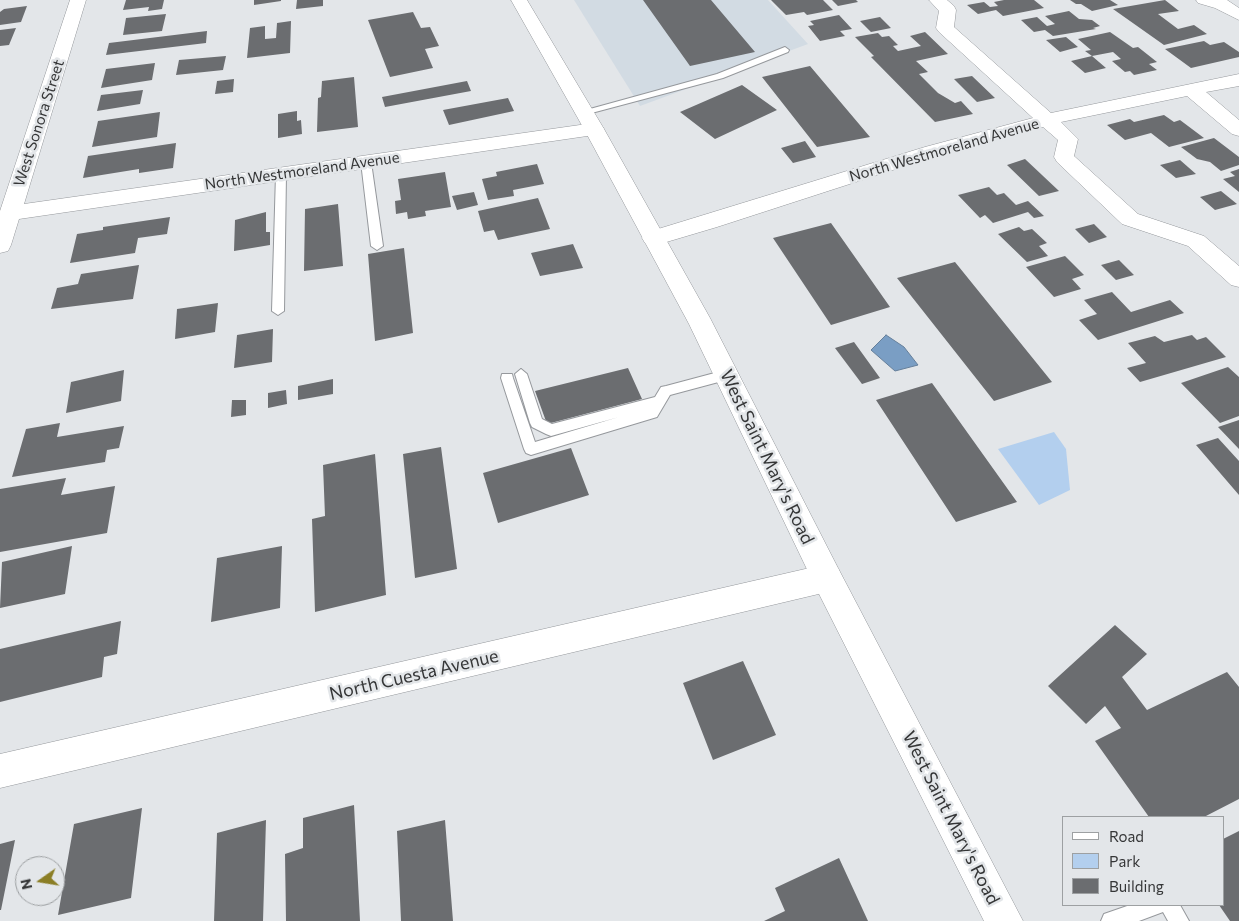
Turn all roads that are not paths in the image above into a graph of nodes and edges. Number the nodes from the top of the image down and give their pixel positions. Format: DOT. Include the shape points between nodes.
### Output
graph roads {
  1 [pos="78,0"];
  2 [pos="519,0"];
  3 [pos="937,0"];
  4 [pos="1204,0"];
  5 [pos="1239,15"];
  6 [pos="785,50"];
  7 [pos="1239,80"];
  8 [pos="1190,89"];
  9 [pos="1047,120"];
  10 [pos="589,121"];
  11 [pos="1239,130"];
  12 [pos="366,162"];
  13 [pos="281,174"];
  14 [pos="11,213"];
  15 [pos="653,238"];
  16 [pos="0,245"];
  17 [pos="377,246"];
  18 [pos="1239,279"];
  19 [pos="278,311"];
  20 [pos="521,374"];
  21 [pos="726,375"];
  22 [pos="508,378"];
  23 [pos="660,400"];
  24 [pos="828,578"];
  25 [pos="0,771"];
  26 [pos="1154,906"];
  27 [pos="1170,906"];
  28 [pos="1004,921"];
  29 [pos="1111,921"];
  30 [pos="1180,921"];
  1 -- 14 [label="street, West Sonora Street"];
  2 -- 10 [label="street, West Saint Mary's Road"];
  3 -- 9 [label="street" via="948,10 945,28"];
  4 -- 5 [label="street" via="1221,4"];
  6 -- 10 [label="lane"];
  7 -- 8 [label="street, North Westmoreland Avenue"];
  8 -- 9 [label="street, North Westmoreland Avenue"];
  8 -- 11 [label="street"];
  9 -- 15 [label="street, North Westmoreland Avenue" via="932,151"];
  9 -- 18 [label="street" via="1068,139 1064,157 1130,219 1196,241"];
  10 -- 12 [label="street, North Westmoreland Avenue"];
  10 -- 15 [label="street, West Saint Mary's Road"];
  12 -- 13 [label="street, North Westmoreland Avenue"];
  12 -- 17 [label="lane"];
  13 -- 14 [label="street, North Westmoreland Avenue"];
  13 -- 19 [label="lane"];
  14 -- 16 [label="street, West Sonora Street"];
  15 -- 21 [label="street, West Saint Mary's Road"];
  20 -- 23 [label="lane" via="537,423 551,430"];
  21 -- 23 [label="lane" via="666,391"];
  21 -- 24 [label="street, West Saint Mary's Road"];
  22 -- 23 [label="lane" via="531,449 652,413"];
  24 -- 25 [label="street, North Cuesta Avenue"];
  24 -- 28 [label="street, West Saint Mary's Road"];
  26 -- 29 [label="lane"];
  27 -- 30 [label="lane"];
}
